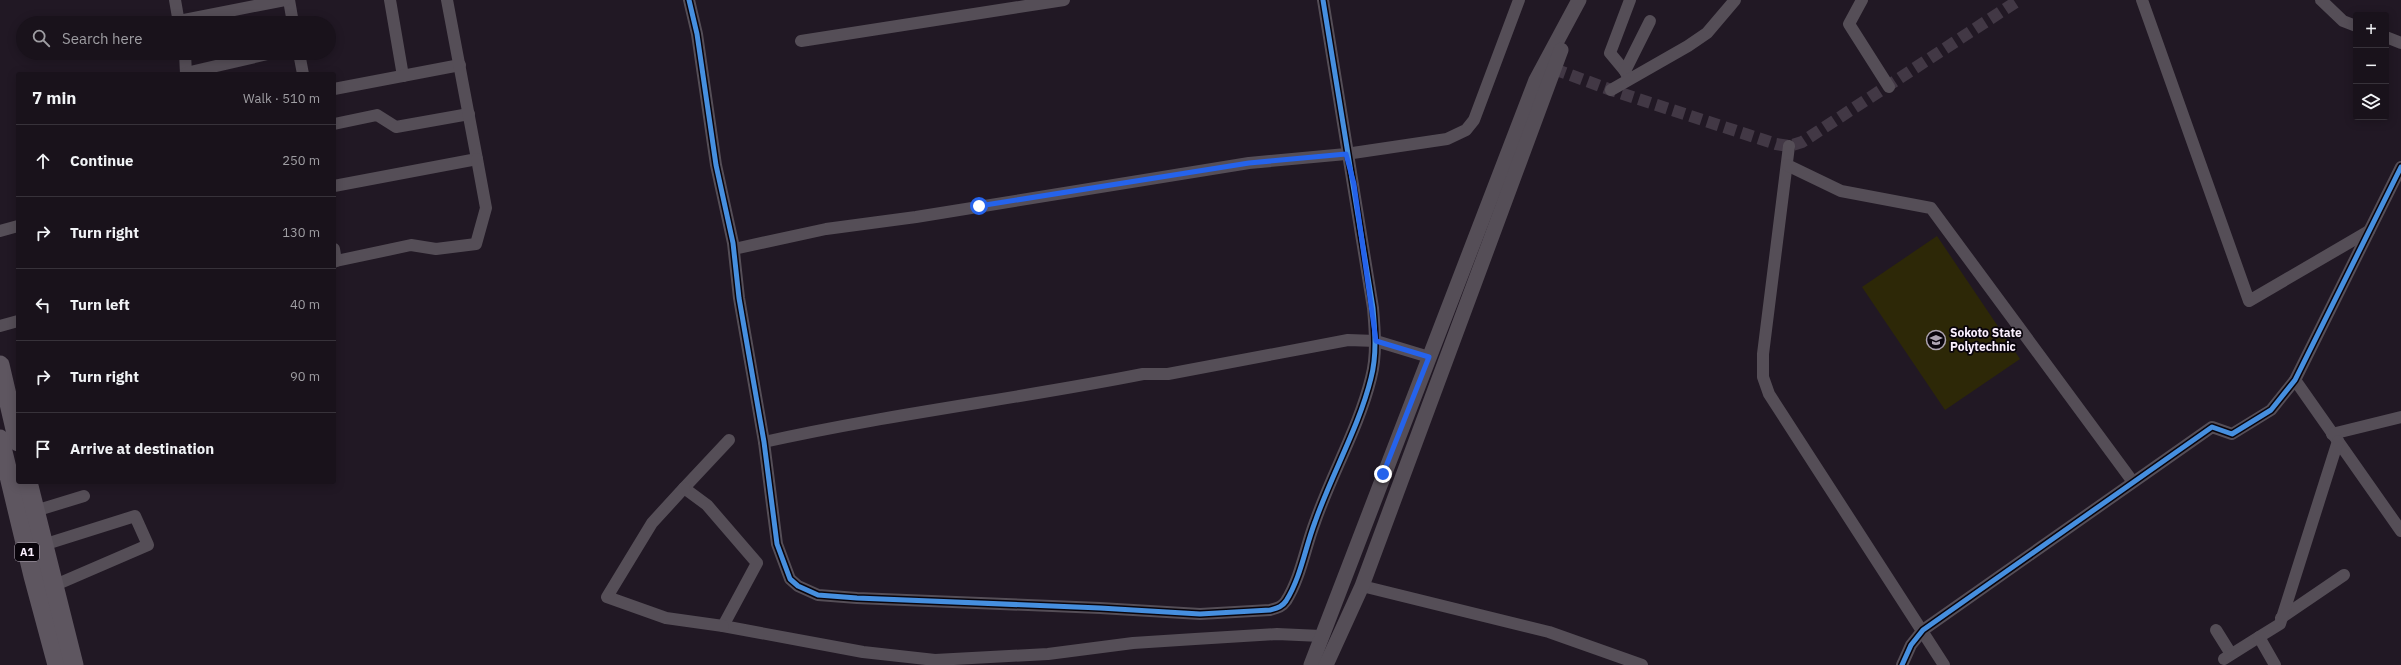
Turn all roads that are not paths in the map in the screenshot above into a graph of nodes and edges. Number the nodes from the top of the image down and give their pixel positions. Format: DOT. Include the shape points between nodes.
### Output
graph roads {
  1 [pos="175,0"];
  2 [pos="285,0"];
  3 [pos="289,0"];
  4 [pos="390,0"];
  5 [pos="447,0"];
  6 [pos="689,0"];
  7 [pos="1064,0"];
  8 [pos="1323,0"];
  9 [pos="1519,0"];
  10 [pos="1579,0"];
  11 [pos="1630,0"];
  12 [pos="1735,0"];
  13 [pos="1862,0"];
  14 [pos="2142,0"];
  15 [pos="2321,0"];
  16 [pos="178,16"];
  17 [pos="208,16"];
  18 [pos="292,16"];
  19 [pos="1650,22"];
  20 [pos="2353,25"];
  21 [pos="2389,38"];
  22 [pos="801,41"];
  23 [pos="2401,43"];
  24 [pos="185,60"];
  25 [pos="243,60"];
  26 [pos="300,60"];
  27 [pos="460,65"];
  28 [pos="186,72"];
  29 [pos="194,72"];
  30 [pos="303,72"];
  31 [pos="1627,75"];
  32 [pos="404,76"];
  33 [pos="1889,87"];
  34 [pos="336,89"];
  35 [pos="1611,90"];
  36 [pos="469,114"];
  37 [pos="336,124"];
  38 [pos="1789,146"];
  39 [pos="1346,154"];
  40 [pos="477,159"];
  41 [pos="1787,165"];
  42 [pos="2401,167"];
  43 [pos="336,186"];
  44 [pos="16,227"];
  45 [pos="0,231"];
  46 [pos="2369,231"];
  47 [pos="734,249"];
  48 [pos="336,262"];
  49 [pos="16,322"];
  50 [pos="0,326"];
  51 [pos="1376,341"];
  52 [pos="1429,357"];
  53 [pos="0,365"];
  54 [pos="2295,380"];
  55 [pos="2401,417"];
  56 [pos="16,433"];
  57 [pos="2335,437"];
  58 [pos="0,439"];
  59 [pos="728,440"];
  60 [pos="764,442"];
  61 [pos="2133,482"];
  62 [pos="13,485"];
  63 [pos="684,488"];
  64 [pos="84,496"];
  65 [pos="35,511"];
  66 [pos="2401,531"];
  67 [pos="42,545"];
  68 [pos="2344,575"];
  69 [pos="53,586"];
  70 [pos="1362,586"];
  71 [pos="2281,618"];
  72 [pos="723,626"];
  73 [pos="1922,630"];
  74 [pos="2216,630"];
  75 [pos="1321,636"];
  76 [pos="2259,637"];
  77 [pos="57,665"];
  78 [pos="74,665"];
  79 [pos="1311,665"];
  80 [pos="1326,665"];
  81 [pos="1642,665"];
  82 [pos="1902,665"];
  83 [pos="1944,665"];
  84 [pos="2275,665"];
  1 -- 16 [label="street"];
  2 -- 17 [label="street"];
  3 -- 18 [label="street"];
  4 -- 32 [label="street"];
  5 -- 27 [label="street"];
  6 -- 47 [label="street" via="697,34 716,165"];
  7 -- 22 [label="street"];
  8 -- 39 [label="street"];
  9 -- 39 [label="street" via="1474,120 1466,130 1447,139"];
  10 -- 52 [label="street" via="1536,80"];
  10 -- 70 [label="street"];
  11 -- 31 [label="street" via="1610,53"];
  12 -- 31 [label="street" via="1707,33 1688,46"];
  13 -- 33 [label="street" via="1849,24"];
  14 -- 46 [label="street" via="2249,301"];
  15 -- 20 [label="street" via="2343,20"];
  19 -- 31 [label="street"];
  21 -- 23 [label="street"];
  24 -- 28 [label="street"];
  25 -- 29 [label="street"];
  26 -- 30 [label="street"];
  27 -- 32 [label="street"];
  27 -- 36 [label="street"];
  31 -- 35 [label="street"];
  32 -- 34 [label="street"];
  36 -- 37 [label="street" via="396,127 377,115"];
  36 -- 40 [label="street"];
  38 -- 41 [label="street"];
  39 -- 47 [label="street" via="1249,163 916,217 826,229"];
  39 -- 51 [label="street" via="1354,184"];
  40 -- 43 [label="street"];
  40 -- 48 [label="street" via="486,208 476,244 436,249 411,244"];
  41 -- 61 [label="street" via="1841,191 1931,208"];
  41 -- 73 [label="street" via="1764,354 1764,377 1769,394"];
  42 -- 46 [label="street"];
  44 -- 45 [label="street"];
  46 -- 54 [label="street"];
  47 -- 60 [label="street" via="739,298"];
  49 -- 50 [label="street"];
  51 -- 52 [label="street"];
  51 -- 60 [label="street" via="1348,340 1168,374 1143,374 982,404 849,423"];
  51 -- 60 [label="street" via="1372,377 1315,522 1297,579 1280,607 1264,611 1200,614 818,595 798,586 783,567 770,506"];
  52 -- 75 [label="street"];
  53 -- 56 [label="highway"];
  54 -- 57 [label="street"];
  54 -- 61 [label="street" via="2271,410 2232,434 2212,427"];
  55 -- 57 [label="street"];
  57 -- 66 [label="street"];
  57 -- 71 [label="street"];
  58 -- 62 [label="highway, A1"];
  59 -- 63 [label="street"];
  61 -- 73 [label="street"];
  62 -- 65 [label="highway, A1"];
  62 -- 77 [label="highway, A1" via="32,576"];
  63 -- 72 [label="street" via="707,505 757,563"];
  63 -- 72 [label="street" via="652,523 607,597 666,618"];
  64 -- 65 [label="street"];
  65 -- 67 [label="highway, A1"];
  67 -- 69 [label="highway, A1"];
  67 -- 69 [label="street" via="135,516 148,545"];
  68 -- 71 [label="street"];
  69 -- 78 [label="highway, A1"];
  70 -- 80 [label="street"];
  70 -- 81 [label="street" via="1549,632"];
  71 -- 76 [label="street" via="2280,624"];
  72 -- 75 [label="street" via="863,652 935,660 1048,654 1133,643 1195,639 1277,634"];
  73 -- 82 [label="street" via="1911,645"];
  73 -- 83 [label="street"];
  74 -- 76 [label="street" via="2228,656"];
  75 -- 79 [label="street"];
  76 -- 84 [label="street"];
}
